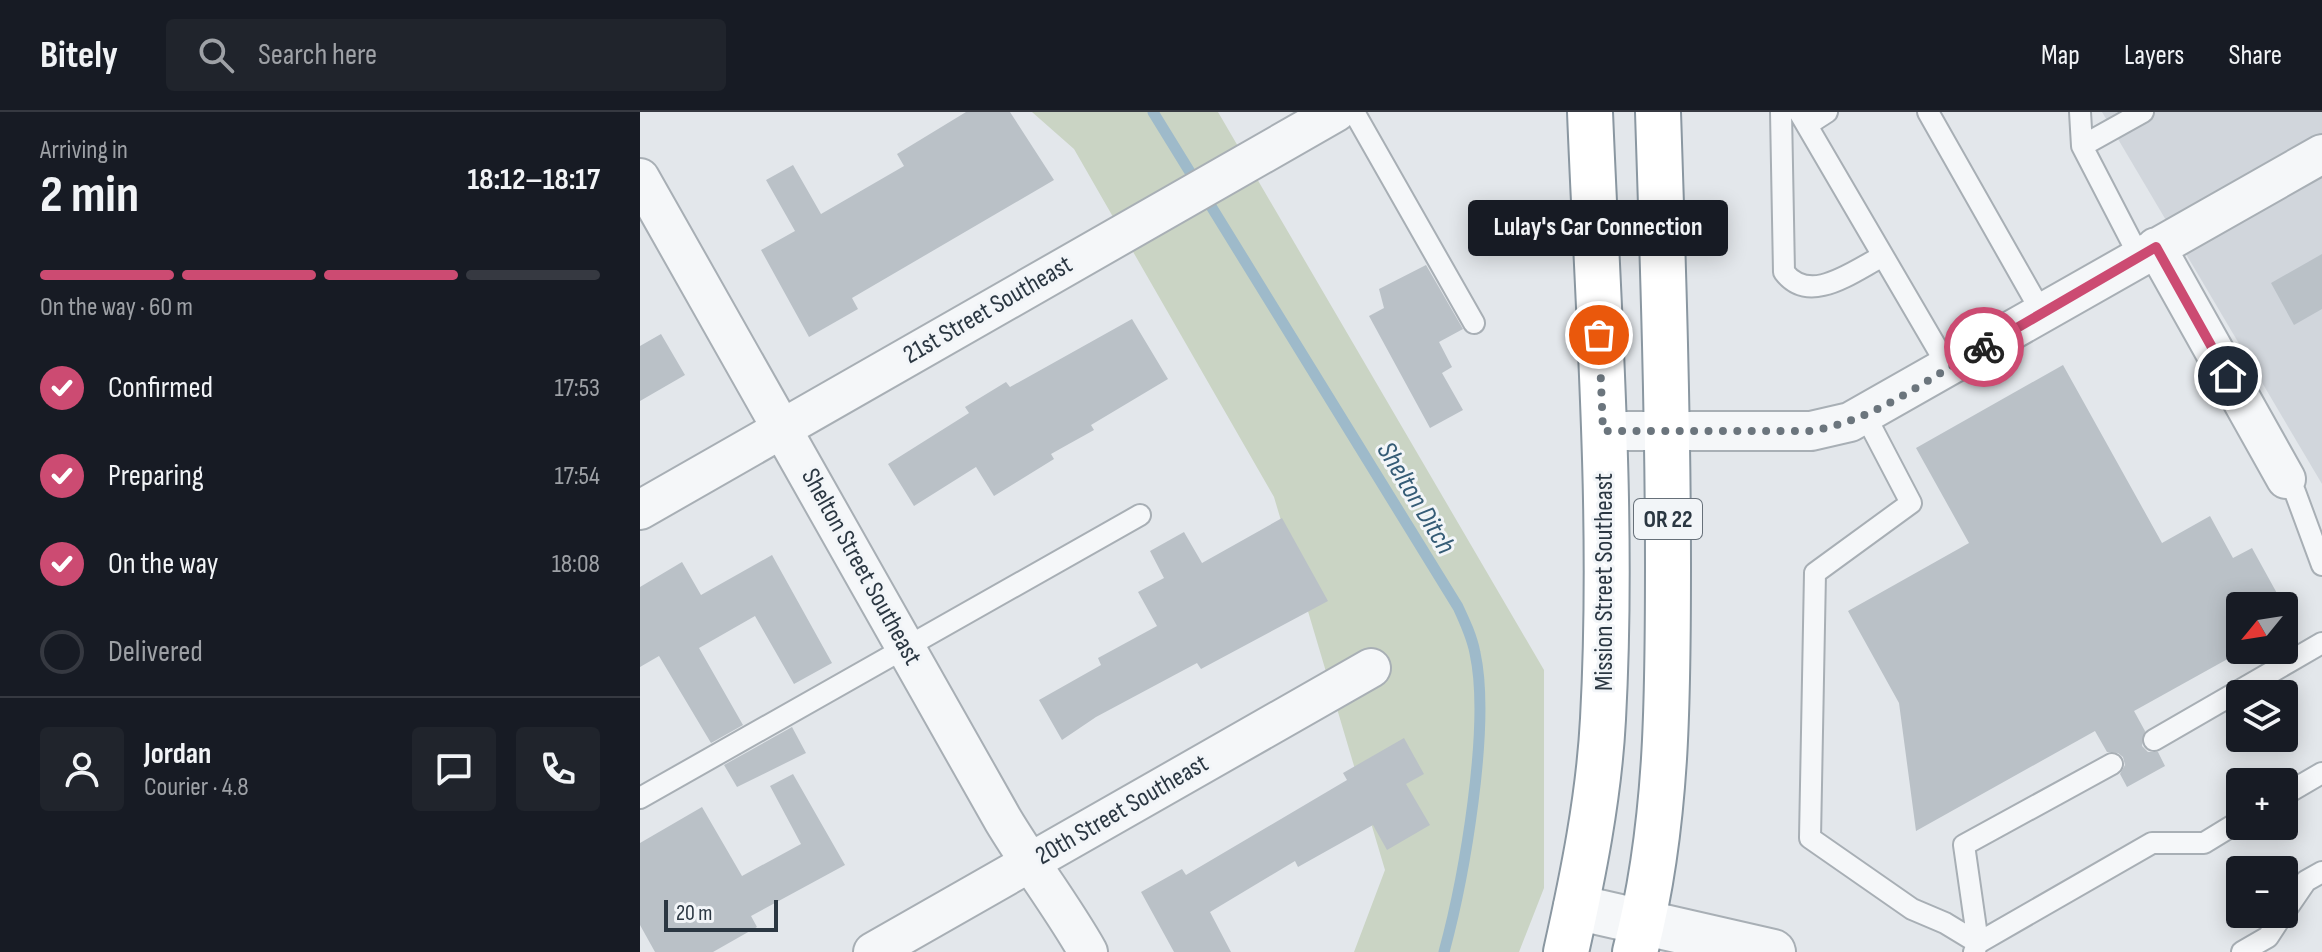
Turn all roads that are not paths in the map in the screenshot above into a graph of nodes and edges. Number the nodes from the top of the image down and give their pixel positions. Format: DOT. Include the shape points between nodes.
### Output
graph roads {
  1 [pos="1336,112"];
  2 [pos="1354,112"];
  3 [pos="1590,112"];
  4 [pos="1658,112"];
  5 [pos="1781,112"];
  6 [pos="1827,112"];
  7 [pos="1928,112"];
  8 [pos="2080,112"];
  9 [pos="2143,112"];
  10 [pos="1803,119"];
  11 [pos="2084,151"];
  12 [pos="2322,154"];
  13 [pos="640,178"];
  14 [pos="2148,251"];
  15 [pos="1883,256"];
  16 [pos="2042,313"];
  17 [pos="1474,323"];
  18 [pos="1948,367"];
  19 [pos="1865,415"];
  20 [pos="782,429"];
  21 [pos="1603,431"];
  22 [pos="1668,431"];
  23 [pos="2286,479"];
  24 [pos="640,510"];
  25 [pos="1140,515"];
  26 [pos="2321,557"];
  27 [pos="2322,643"];
  28 [pos="904,645"];
  29 [pos="1371,668"];
  30 [pos="2154,740"];
  31 [pos="2112,764"];
  32 [pos="2322,773"];
  33 [pos="2298,787"];
  34 [pos="640,798"];
  35 [pos="2226,830"];
  36 [pos="1029,864"];
  37 [pos="2314,876"];
  38 [pos="2298,896"];
  39 [pos="1576,907"];
  40 [pos="2274,928"];
  41 [pos="1638,938"];
  42 [pos="1976,948"];
  43 [pos="873,952"];
  44 [pos="1088,952"];
  45 [pos="1566,952"];
  46 [pos="1773,952"];
  47 [pos="2242,952"];
  1 -- 20 [label="street, 21st Street Southeast"];
  2 -- 17 [label="lane"];
  3 -- 21 [label="highway, Mission Street Southeast / OR 22"];
  4 -- 22 [label="highway, OR 22"];
  5 -- 15 [label="lane" via="1784,272 1793,284 1807,289"];
  6 -- 10 [label="lane"];
  7 -- 16 [label="lane"];
  8 -- 11 [label="lane"];
  9 -- 11 [label="lane"];
  10 -- 15 [label="lane"];
  11 -- 14 [label="lane"];
  12 -- 14 [label="street"];
  13 -- 20 [label="street, Shelton Street Southeast"];
  14 -- 16 [label="street"];
  14 -- 23 [label="street"];
  15 -- 18 [label="lane"];
  16 -- 18 [label="street"];
  18 -- 19 [label="street"];
  19 -- 22 [label="street" via="1811,431"];
  19 -- 42 [label="lane" via="1911,503 1815,573 1810,838"];
  20 -- 24 [label="street, 21st Street Southeast"];
  20 -- 28 [label="street, Shelton Street Southeast"];
  21 -- 22 [label="street"];
  21 -- 39 [label="highway, Mission Street Southeast / OR 22" via="1603,720"];
  22 -- 41 [label="highway, OR 22" via="1666,733"];
  23 -- 26 [label="lane"];
  25 -- 28 [label="lane"];
  27 -- 30 [label="lane"];
  28 -- 34 [label="lane"];
  28 -- 36 [label="street, Shelton Street Southeast"];
  29 -- 36 [label="street, 20th Street Southeast"];
  31 -- 42 [label="lane" via="1964,845"];
  32 -- 33 [label="lane"];
  35 -- 42 [label="lane" via="2204,843 2152,843"];
  36 -- 43 [label="street, 20th Street Southeast"];
  36 -- 44 [label="street, Shelton Street Southeast" via="1057,898"];
  37 -- 38 [label="lane"];
  39 -- 41 [label="street"];
  39 -- 45 [label="highway, Mission Street Southeast / OR 22"];
  40 -- 47 [label="lane"];
  41 -- 46 [label="street"];
}
